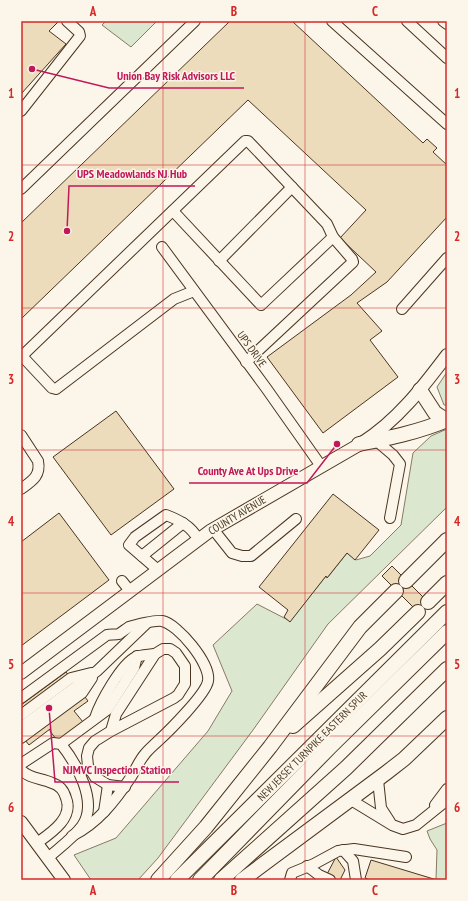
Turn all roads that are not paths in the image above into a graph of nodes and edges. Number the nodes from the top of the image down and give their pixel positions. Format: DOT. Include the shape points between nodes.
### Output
graph roads {
  1 [pos="67,21"];
  2 [pos="195,21"];
  3 [pos="332,21"];
  4 [pos="407,21"];
  5 [pos="444,21"];
  6 [pos="447,24"];
  7 [pos="447,58"];
  8 [pos="21,111"];
  9 [pos="447,124"];
  10 [pos="292,187"];
  11 [pos="21,189"];
  12 [pos="173,211"];
  13 [pos="333,237"];
  14 [pos="162,247"];
  15 [pos="447,258"];
  16 [pos="219,261"];
  17 [pos="194,291"];
  18 [pos="402,309"];
  19 [pos="22,355"];
  20 [pos="447,355"];
  21 [pos="246,362"];
  22 [pos="420,390"];
  23 [pos="446,420"];
  24 [pos="21,435"];
  25 [pos="369,440"];
  26 [pos="321,466"];
  27 [pos="21,489"];
  28 [pos="390,518"];
  29 [pos="296,519"];
  30 [pos="183,523"];
  31 [pos="213,529"];
  32 [pos="198,539"];
  33 [pos="447,540"];
  34 [pos="142,556"];
  35 [pos="158,570"];
  36 [pos="122,580"];
  37 [pos="406,581"];
  38 [pos="447,583"];
  39 [pos="130,591"];
  40 [pos="396,591"];
  41 [pos="447,612"];
  42 [pos="147,623"];
  43 [pos="447,632"];
  44 [pos="155,654"];
  45 [pos="447,669"];
  46 [pos="97,671"];
  47 [pos="21,673"];
  48 [pos="21,698"];
  49 [pos="21,715"];
  50 [pos="447,718"];
  51 [pos="21,727"];
  52 [pos="111,731"];
  53 [pos="21,738"];
  54 [pos="61,744"];
  55 [pos="270,746"];
  56 [pos="21,764"];
  57 [pos="21,770"];
  58 [pos="378,780"];
  59 [pos="108,785"];
  60 [pos="124,787"];
  61 [pos="447,789"];
  62 [pos="351,800"];
  63 [pos="447,800"];
  64 [pos="104,814"];
  65 [pos="428,815"];
  66 [pos="21,822"];
  67 [pos="392,825"];
  68 [pos="72,836"];
  69 [pos="37,844"];
  70 [pos="342,850"];
  71 [pos="406,857"];
  72 [pos="48,858"];
  73 [pos="307,866"];
  74 [pos="291,876"];
  75 [pos="64,880"];
  76 [pos="158,880"];
  77 [pos="177,880"];
  78 [pos="200,880"];
  79 [pos="220,880"];
  80 [pos="242,880"];
  81 [pos="330,880"];
  82 [pos="356,880"];
  1 -- 8 [label="street" via="80,36"];
  2 -- 11 [label="street"];
  3 -- 9 [label="street"];
  4 -- 7 [label="street"];
  5 -- 6 [label="street"];
  10 -- 12 [label="street" via="248,141 245,141"];
  10 -- 13 [label="street" via="327,224"];
  10 -- 16 [label="street"];
  12 -- 16 [label="street"];
  12 -- 19 [label="street"];
  13 -- 16 [label="street" via="261,305"];
  13 -- 21 [label="street" via="353,262"];
  14 -- 17 [label="street, UPS DRIVE"];
  15 -- 18 [label="street"];
  17 -- 19 [label="street" via="174,299 56,389 52,388"];
  17 -- 21 [label="street, UPS DRIVE"];
  20 -- 22 [label="main road, COUNTY AVENUE"];
  21 -- 26 [label="street, UPS DRIVE"];
  22 -- 23 [label="highway" via="435,413"];
  22 -- 25 [label="main road, COUNTY AVENUE" via="397,416"];
  23 -- 25 [label="highway" via="436,425"];
  24 -- 27 [label="street" via="39,465 37,476"];
  25 -- 26 [label="main road, COUNTY AVENUE"];
  25 -- 28 [label="street" via="393,455 400,464"];
  26 -- 31 [label="main road, COUNTY AVENUE"];
  29 -- 31 [label="street" via="251,556 232,553"];
  30 -- 32 [label="street"];
  30 -- 34 [label="street"];
  30 -- 34 [label="street" via="166,516 135,537 129,545"];
  31 -- 32 [label="main road, COUNTY AVENUE"];
  32 -- 35 [label="main road, COUNTY AVENUE"];
  33 -- 37 [label="highway"];
  34 -- 35 [label="street"];
  35 -- 39 [label="main road, COUNTY AVENUE"];
  36 -- 39 [label="street"];
  38 -- 55 [label="highway" via="380,648"];
  39 -- 47 [label="main road, COUNTY AVENUE"];
  40 -- 55 [label="highway" via="360,627"];
  41 -- 77 [label="highway, NEW JERSEY TURNPIKE EASTERN SPUR"];
  42 -- 46 [label="street"];
  42 -- 48 [label="street" via="130,627 118,634 107,635"];
  42 -- 60 [label="street" via="162,621 175,628 202,660 208,681 199,697 145,753"];
  43 -- 78 [label="highway, NEW JERSEY TURNPIKE EASTERN SPUR"];
  44 -- 52 [label="street" via="116,714"];
  44 -- 52 [label="street" via="163,649 170,649 176,653 185,666 185,684 174,698"];
  44 -- 54 [label="street" via="137,656 126,663 100,705 95,718"];
  45 -- 79 [label="highway" via="346,768"];
  46 -- 49 [label="street" via="71,678"];
  46 -- 51 [label="street"];
  46 -- 53 [label="street" via="82,693"];
  50 -- 58 [label="highway"];
  52 -- 59 [label="street" via="95,741 87,756 88,766 95,777"];
  54 -- 56 [label="street" via="53,743"];
  54 -- 68 [label="street" via="76,767 88,796 87,813 82,825"];
  55 -- 76 [label="highway" via="206,827"];
  57 -- 69 [label="street" via="28,776 54,783 67,799 67,811 62,821"];
  58 -- 62 [label="highway"];
  58 -- 67 [label="street" via="381,808"];
  59 -- 60 [label="street"];
  59 -- 64 [label="street"];
  60 -- 64 [label="street"];
  61 -- 65 [label="street"];
  62 -- 67 [label="street"];
  62 -- 80 [label="highway"];
  63 -- 65 [label="street"];
  64 -- 68 [label="street"];
  65 -- 67 [label="street" via="411,827"];
  66 -- 69 [label="main road"];
  68 -- 72 [label="street"];
  69 -- 72 [label="main road"];
  70 -- 71 [label="street" via="354,849"];
  70 -- 73 [label="street"];
  70 -- 82 [label="street" via="353,862"];
  72 -- 75 [label="main road"];
  73 -- 74 [label="street"];
  73 -- 81 [label="street"];
}
